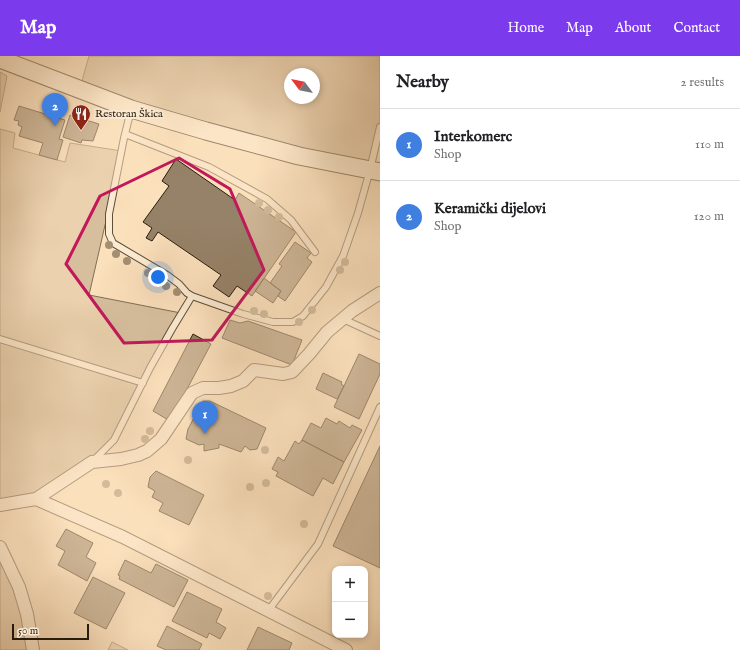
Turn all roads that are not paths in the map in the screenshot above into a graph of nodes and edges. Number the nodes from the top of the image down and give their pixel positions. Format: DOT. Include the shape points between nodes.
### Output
graph roads {
  1 [pos="0,59"];
  2 [pos="131,109"];
  3 [pos="380,126"];
  4 [pos="125,134"];
  5 [pos="375,171"];
  6 [pos="315,252"];
  7 [pos="380,293"];
  8 [pos="192,296"];
  9 [pos="343,319"];
  10 [pos="380,336"];
  11 [pos="0,339"];
  12 [pos="143,383"];
  13 [pos="380,407"];
  14 [pos="92,462"];
  15 [pos="36,499"];
  16 [pos="0,505"];
  17 [pos="0,547"];
  18 [pos="268,611"];
  19 [pos="33,650"];
  20 [pos="346,650"];
  1 -- 2 [label="main road"];
  2 -- 4 [label="lane"];
  2 -- 5 [label="main road" via="298,156"];
  3 -- 5 [label="lane"];
  4 -- 6 [label="lane" via="209,167 267,199 291,220"];
  4 -- 8 [label="lane" via="110,214 109,234 113,243 167,275"];
  5 -- 8 [label="lane" via="343,256 326,287 303,316 293,322 273,322"];
  7 -- 9 [label="street"];
  8 -- 12 [label="lane"];
  9 -- 10 [label="lane"];
  9 -- 14 [label="street" via="327,332 292,372 283,374 254,370 242,381 231,386 203,388 192,393 161,440 147,451 121,459"];
  11 -- 12 [label="lane"];
  12 -- 14 [label="lane" via="114,440"];
  13 -- 18 [label="lane" via="318,544"];
  14 -- 15 [label="street"];
  15 -- 16 [label="street"];
  15 -- 18 [label="street" via="122,538"];
  17 -- 19 [label="street" via="19,587"];
  18 -- 20 [label="street"];
}
